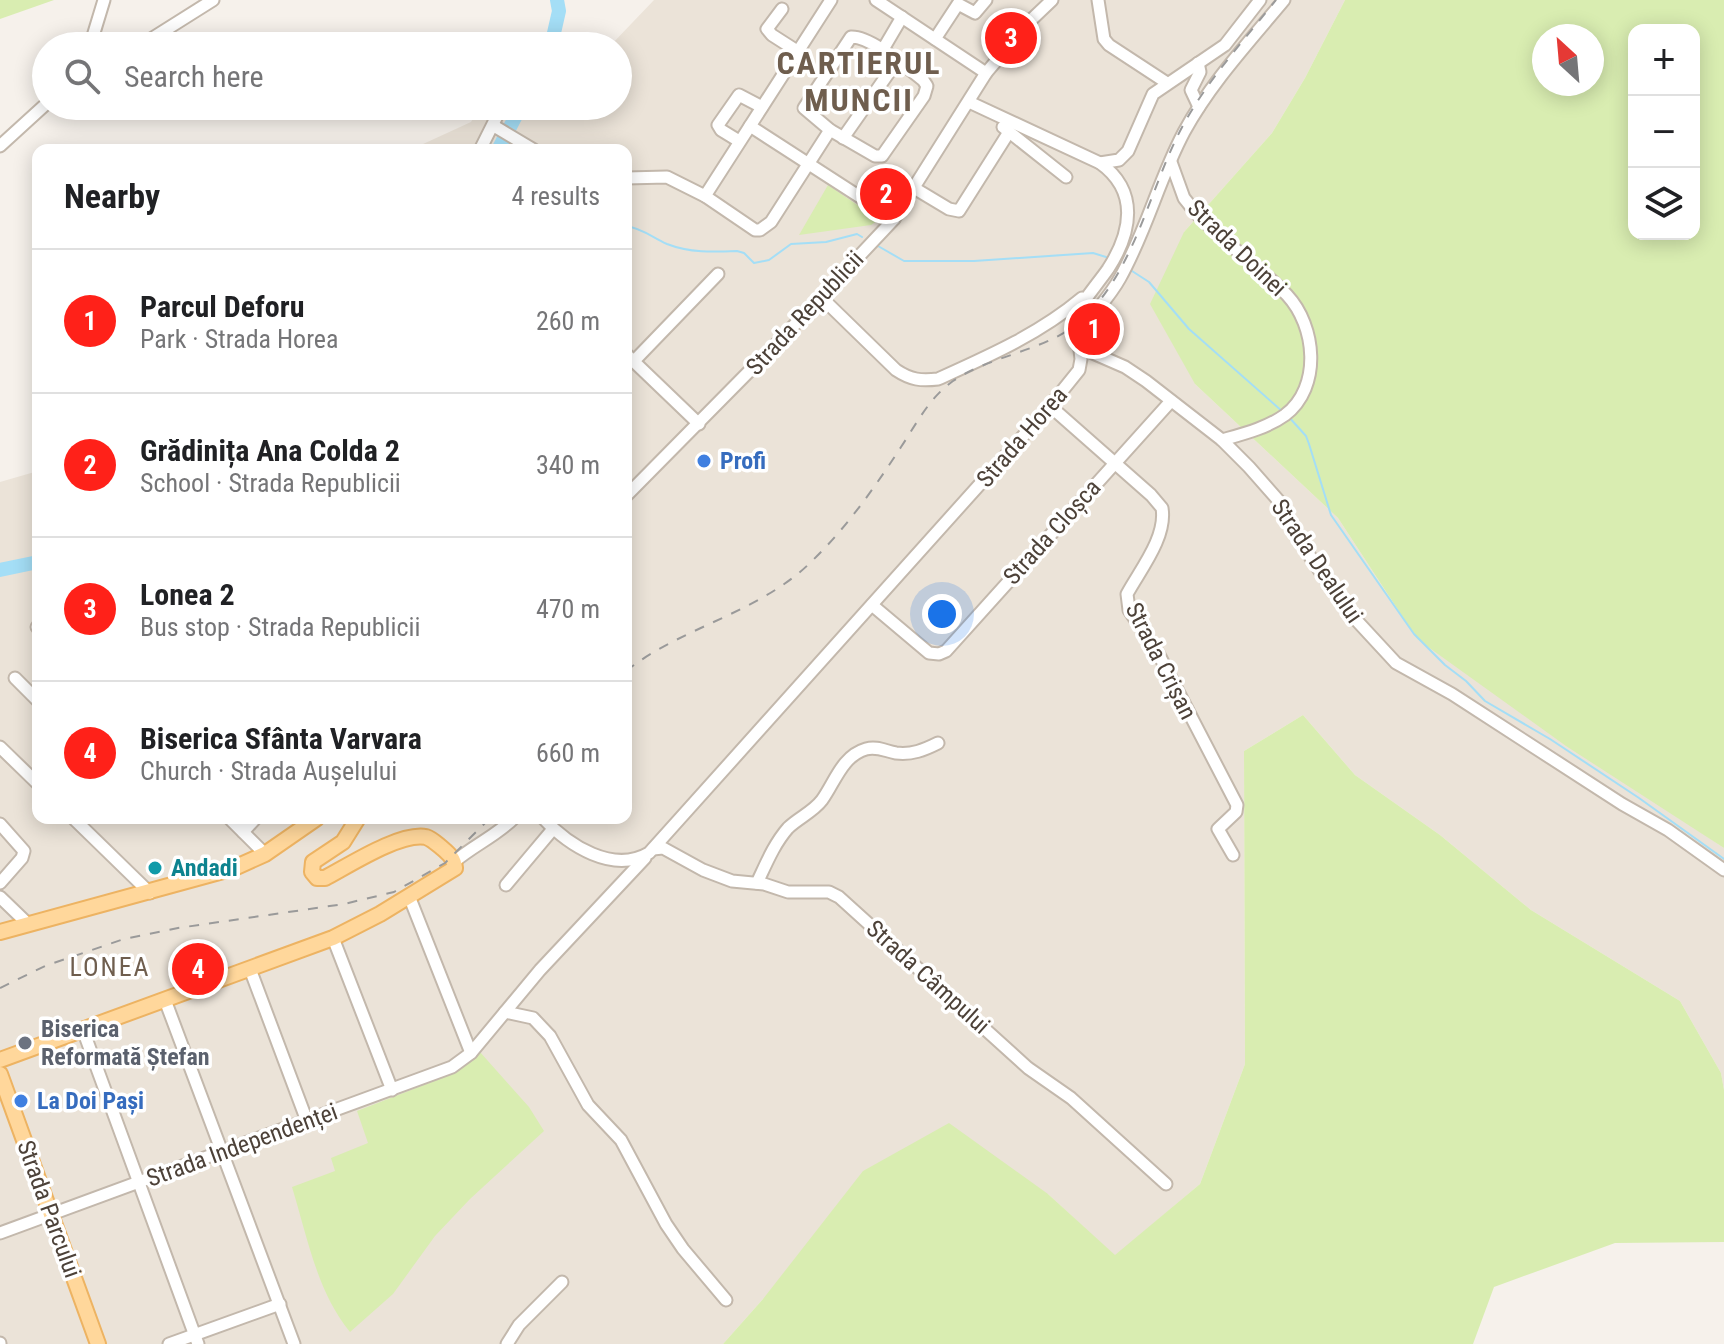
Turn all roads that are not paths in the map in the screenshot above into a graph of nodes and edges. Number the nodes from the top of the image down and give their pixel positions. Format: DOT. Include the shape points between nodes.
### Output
graph roads {
  1 [pos="104,0"];
  2 [pos="213,0"];
  3 [pos="831,0"];
  4 [pos="876,0"];
  5 [pos="986,0"];
  6 [pos="1052,0"];
  7 [pos="1098,0"];
  8 [pos="1260,0"];
  9 [pos="1284,0"];
  10 [pos="954,2"];
  11 [pos="782,9"];
  12 [pos="902,17"];
  13 [pos="94,32"];
  14 [pos="162,32"];
  15 [pos="935,39"];
  16 [pos="797,51"];
  17 [pos="882,51"];
  18 [pos="897,61"];
  19 [pos="1198,63"];
  20 [pos="986,73"];
  21 [pos="1167,83"];
  22 [pos="973,104"];
  23 [pos="762,107"];
  24 [pos="1199,107"];
  25 [pos="32,117"];
  26 [pos="503,120"];
  27 [pos="750,126"];
  28 [pos="830,130"];
  29 [pos="503,131"];
  30 [pos="1009,132"];
  31 [pos="843,138"];
  32 [pos="739,141"];
  33 [pos="487,144"];
  34 [pos="524,144"];
  35 [pos="0,146"];
  36 [pos="807,162"];
  37 [pos="1171,162"];
  38 [pos="1100,163"];
  39 [pos="1066,177"];
  40 [pos="632,178"];
  41 [pos="914,188"];
  42 [pos="705,196"];
  43 [pos="894,219"];
  44 [pos="718,274"];
  45 [pos="1095,288"];
  46 [pos="821,297"];
  47 [pos="1078,342"];
  48 [pos="632,356"];
  49 [pos="632,360"];
  50 [pos="1171,401"];
  51 [pos="1050,406"];
  52 [pos="699,424"];
  53 [pos="1222,440"];
  54 [pos="1114,464"];
  55 [pos="632,490"];
  56 [pos="872,605"];
  57 [pos="15,678"];
  58 [pos="32,695"];
  59 [pos="938,743"];
  60 [pos="0,747"];
  61 [pos="32,778"];
  62 [pos="0,824"];
  63 [pos="85,824"];
  64 [pos="235,824"];
  65 [pos="250,824"];
  66 [pos="308,824"];
  67 [pos="354,824"];
  68 [pos="508,824"];
  69 [pos="548,824"];
  70 [pos="553,829"];
  71 [pos="243,832"];
  72 [pos="653,849"];
  73 [pos="265,854"];
  74 [pos="1233,855"];
  75 [pos="454,862"];
  76 [pos="1724,870"];
  77 [pos="0,883"];
  78 [pos="757,883"];
  79 [pos="506,885"];
  80 [pos="150,893"];
  81 [pos="409,896"];
  82 [pos="0,897"];
  83 [pos="28,924"];
  84 [pos="0,932"];
  85 [pos="333,938"];
  86 [pos="250,969"];
  87 [pos="165,1000"];
  88 [pos="505,1012"];
  89 [pos="83,1030"];
  90 [pos="473,1050"];
  91 [pos="0,1060"];
  92 [pos="0,1074"];
  93 [pos="392,1090"];
  94 [pos="307,1121"];
  95 [pos="223,1153"];
  96 [pos="139,1184"];
  97 [pos="1166,1184"];
  98 [pos="51,1215"];
  99 [pos="0,1233"];
  100 [pos="562,1282"];
  101 [pos="726,1300"];
  102 [pos="280,1304"];
  103 [pos="196,1340"];
  104 [pos="98,1344"];
  105 [pos="169,1344"];
  106 [pos="294,1344"];
  107 [pos="507,1344"];
  1 -- 13 [label="street"];
  2 -- 14 [label="street"];
  3 -- 16 [label="street"];
  4 -- 12 [label="street"];
  5 -- 10 [label="street" via="975,13"];
  6 -- 20 [label="street, Strada Republicii"];
  7 -- 21 [label="street" via="1104,39"];
  8 -- 19 [label="street" via="1225,45"];
  9 -- 24 [label="street"];
  10 -- 15 [label="street"];
  11 -- 16 [label="street" via="767,29"];
  12 -- 15 [label="street"];
  12 -- 17 [label="street"];
  15 -- 20 [label="street"];
  16 -- 23 [label="street"];
  17 -- 18 [label="street"];
  17 -- 28 [label="street" via="851,37 804,105"];
  18 -- 31 [label="street"];
  18 -- 31 [label="street" via="923,80 927,91 886,153 875,156"];
  19 -- 21 [label="street"];
  19 -- 24 [label="street" via="1200,72 1191,90"];
  20 -- 22 [label="street, Strada Republicii"];
  21 -- 38 [label="street" via="1153,94 1128,151 1119,160"];
  22 -- 30 [label="street"];
  22 -- 38 [label="street"];
  22 -- 41 [label="street, Strada Republicii"];
  23 -- 27 [label="street"];
  23 -- 32 [label="street" via="739,95 718,125"];
  24 -- 37 [label="street"];
  25 -- 35 [label="street"];
  26 -- 29 [label="street"];
  27 -- 32 [label="street"];
  27 -- 36 [label="street"];
  28 -- 31 [label="street"];
  28 -- 36 [label="street"];
  29 -- 33 [label="street"];
  29 -- 34 [label="street"];
  30 -- 39 [label="street"];
  30 -- 41 [label="street" via="959,211"];
  32 -- 42 [label="street"];
  36 -- 42 [label="street" via="771,222 760,230"];
  36 -- 43 [label="street"];
  37 -- 47 [label="street" via="1130,260"];
  37 -- 53 [label="street, Strada Doinei" via="1184,198 1288,296 1310,341 1304,389 1286,415"];
  38 -- 45 [label="street, Strada Horea" via="1126,193 1128,216 1111,264"];
  40 -- 42 [label="street" via="667,177"];
  41 -- 43 [label="street, Strada Republicii"];
  43 -- 46 [label="street, Strada Republicii"];
  44 -- 48 [label="street"];
  45 -- 46 [label="street" via="1053,322 938,379 923,381 896,370"];
  45 -- 47 [label="street, Strada Horea" via="1076,316"];
  46 -- 52 [label="street, Strada Republicii"];
  47 -- 50 [label="street, Strada Dealului" via="1125,367"];
  47 -- 51 [label="street, Strada Horea" via="1079,370"];
  49 -- 52 [label="street"];
  50 -- 53 [label="street, Strada Dealului"];
  50 -- 54 [label="street, Strada Cloșca"];
  51 -- 54 [label="street, Strada Crișan"];
  51 -- 56 [label="street, Strada Horea"];
  52 -- 55 [label="street, Strada Republicii"];
  53 -- 76 [label="street, Strada Dealului" via="1267,485 1346,609 1396,663"];
  54 -- 56 [label="street, Strada Cloșca" via="946,651 929,653"];
  54 -- 74 [label="street, Strada Crișan" via="1162,508 1155,541 1127,594 1129,610 1177,687 1237,805 1218,829"];
  56 -- 72 [label="street, Strada Horea"];
  57 -- 58 [label="street"];
  59 -- 78 [label="street" via="909,754 876,747 852,756 822,800 775,845"];
  60 -- 61 [label="street"];
  62 -- 77 [label="street" via="24,851"];
  63 -- 80 [label="street"];
  64 -- 71 [label="street"];
  65 -- 71 [label="street"];
  66 -- 73 [label="main road"];
  67 -- 75 [label="main road" via="343,842 313,862 317,878 418,837 429,838"];
  68 -- 75 [label="street"];
  69 -- 70 [label="street"];
  70 -- 72 [label="street" via="578,847 615,861 637,860"];
  70 -- 79 [label="street"];
  71 -- 73 [label="street"];
  72 -- 78 [label="street, Strada Câmpului" via="663,848 725,879"];
  72 -- 88 [label="street, Strada Independenței"];
  73 -- 80 [label="main road"];
  75 -- 81 [label="main road" via="451,872"];
  78 -- 97 [label="street, Strada Câmpului" via="839,897"];
  80 -- 83 [label="main road"];
  81 -- 85 [label="main road"];
  81 -- 90 [label="street"];
  82 -- 83 [label="street"];
  83 -- 84 [label="main road"];
  85 -- 86 [label="main road"];
  85 -- 93 [label="street"];
  86 -- 87 [label="main road"];
  86 -- 94 [label="street"];
  87 -- 89 [label="main road"];
  87 -- 95 [label="street"];
  88 -- 90 [label="street, Strada Independenței"];
  88 -- 101 [label="street" via="533,1018 550,1036 588,1105 621,1140 666,1224"];
  89 -- 91 [label="main road"];
  89 -- 96 [label="street"];
  90 -- 93 [label="street, Strada Independenței" via="445,1071"];
  92 -- 98 [label="main road, Strada Parcului"];
  93 -- 94 [label="street, Strada Independenței"];
  94 -- 95 [label="street, Strada Independenței"];
  95 -- 96 [label="street, Strada Independenței"];
  95 -- 102 [label="street"];
  96 -- 98 [label="street, Strada Independenței"];
  96 -- 103 [label="street"];
  98 -- 99 [label="street, Strada Independenței"];
  98 -- 104 [label="main road, Strada Parcului"];
  100 -- 107 [label="street"];
  102 -- 103 [label="street"];
  102 -- 106 [label="street"];
  103 -- 105 [label="street"];
}
